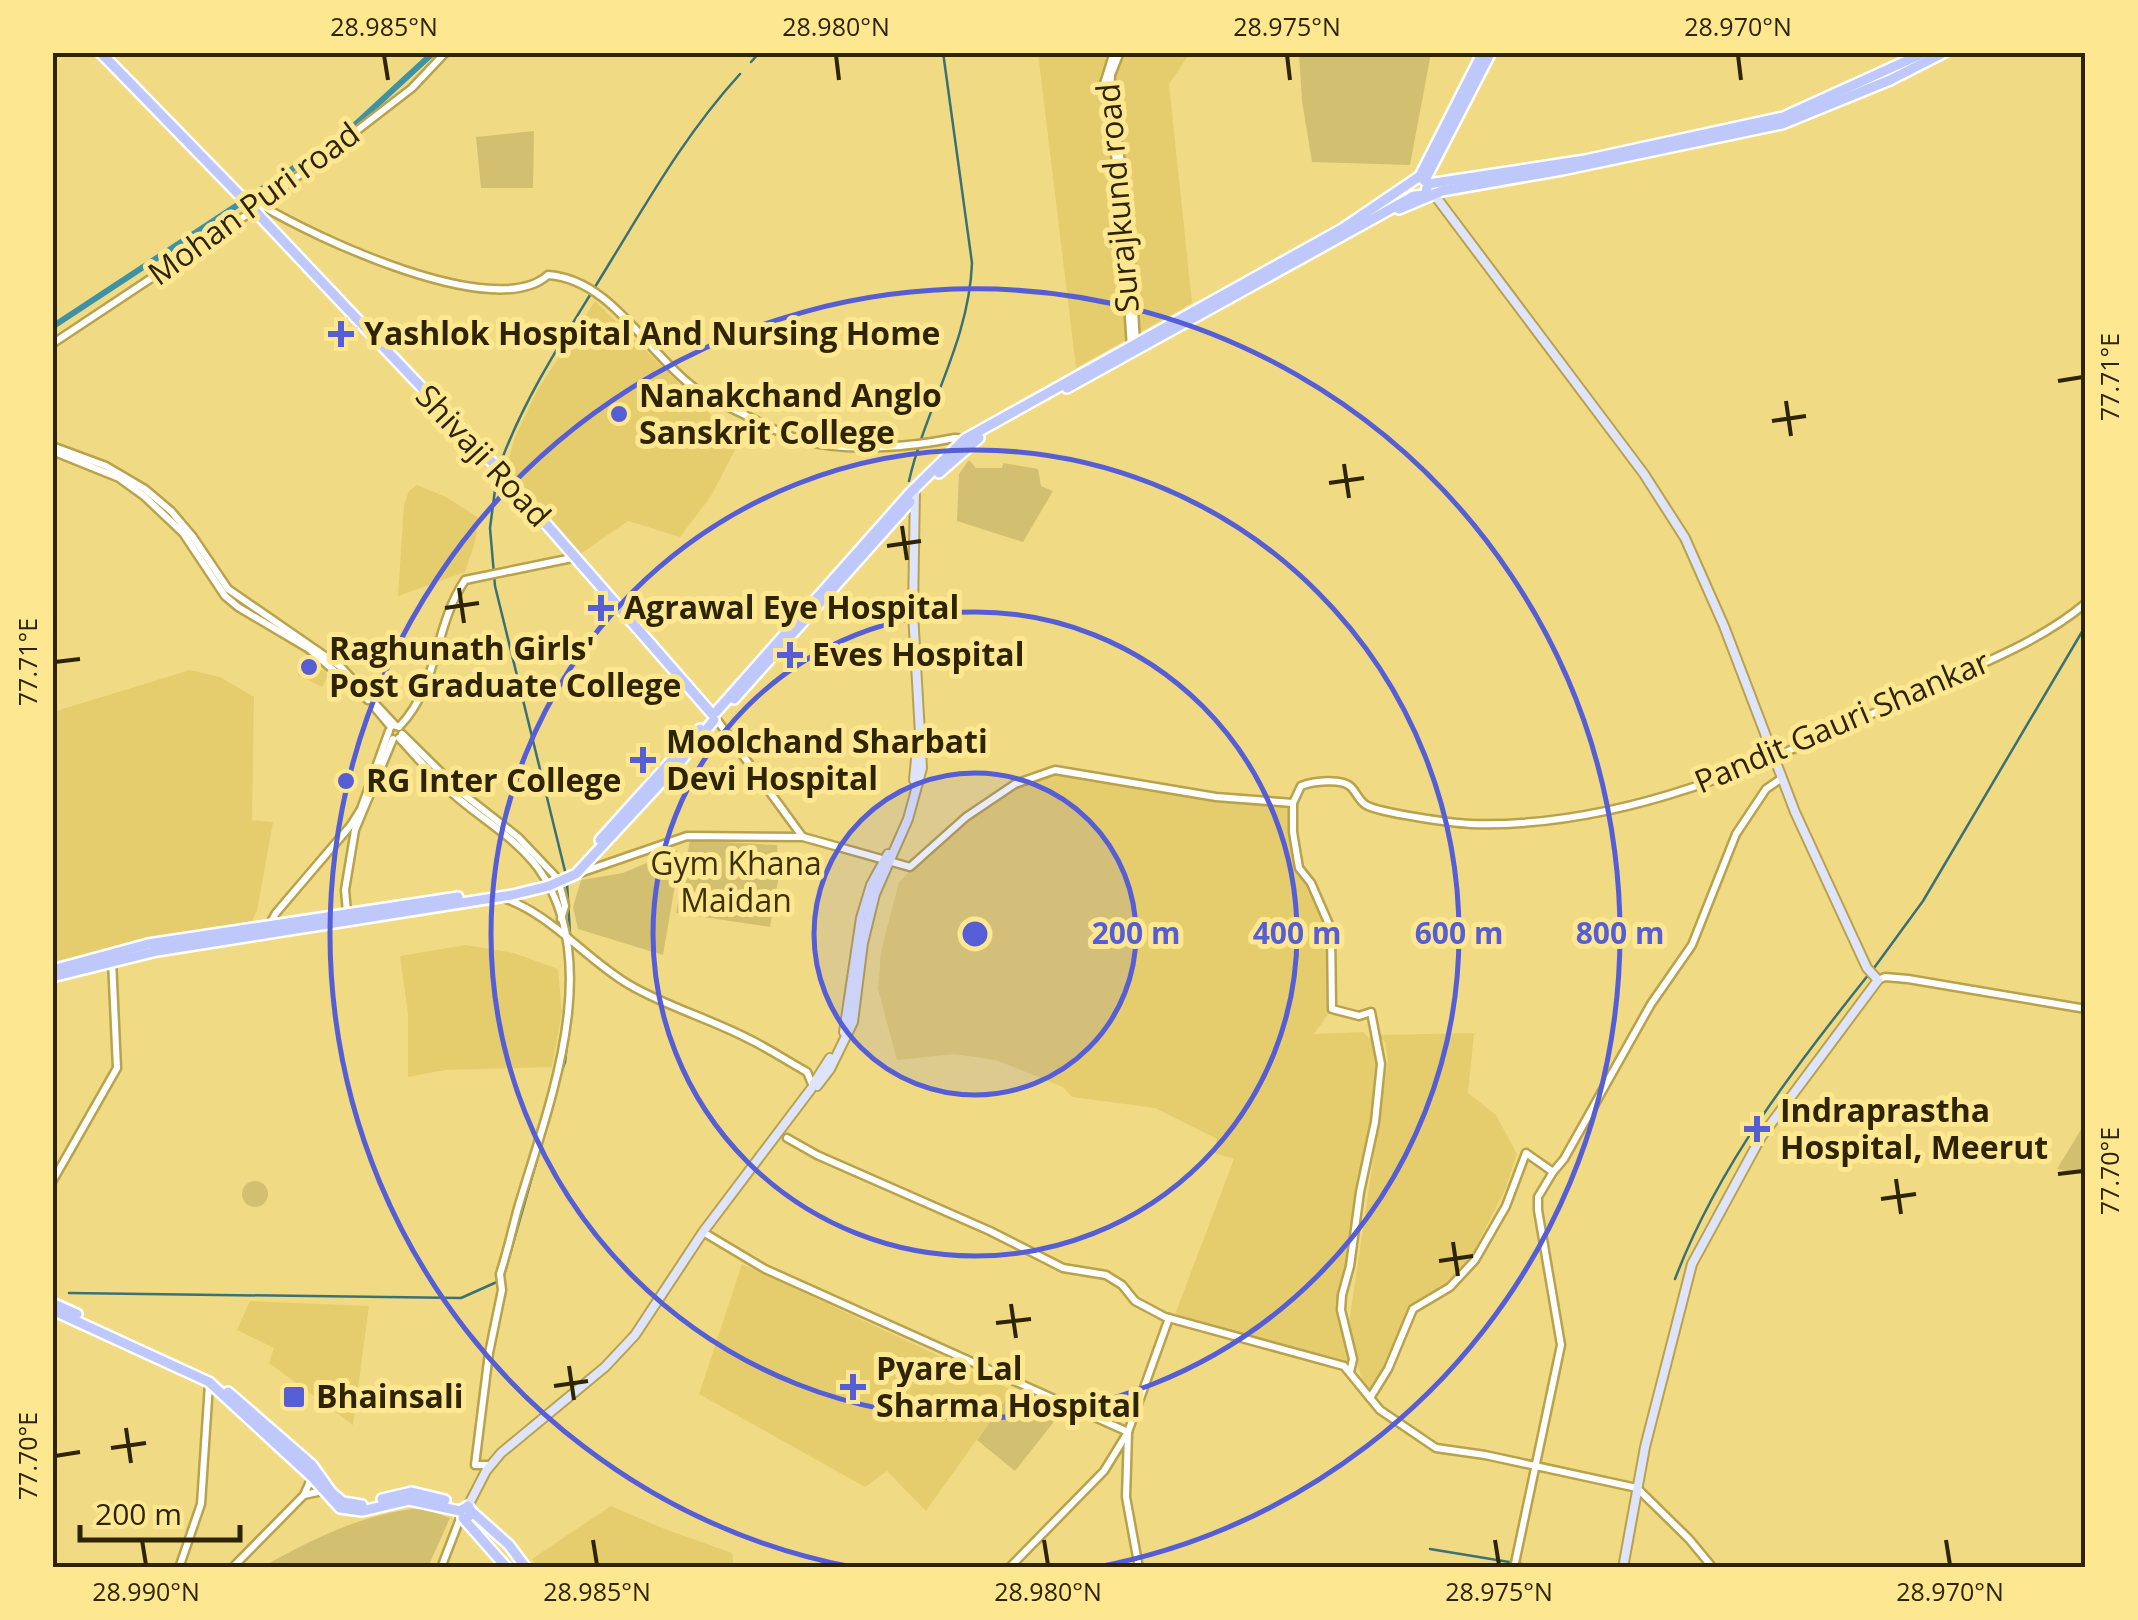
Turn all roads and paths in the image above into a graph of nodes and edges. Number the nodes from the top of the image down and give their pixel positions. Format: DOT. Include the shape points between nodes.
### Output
graph roads {
  1 [pos="103,52"];
  2 [pos="446,52"];
  3 [pos="1117,52"];
  4 [pos="1483,52"];
  5 [pos="1491,52"];
  6 [pos="1926,52"];
  7 [pos="1945,52"];
  8 [pos="1862,87"];
  9 [pos="1460,104"];
  10 [pos="1424,182"];
  11 [pos="255,206"];
  12 [pos="1258,280"];
  13 [pos="52,344"];
  14 [pos="1134,347"];
  15 [pos="967,441"];
  16 [pos="52,448"];
  17 [pos="913,494"];
  18 [pos="898,517"];
  19 [pos="909,527"];
  20 [pos="577,557"];
  21 [pos="2086,603"];
  22 [pos="715,715"];
  23 [pos="396,732"];
  24 [pos="1775,757"];
  25 [pos="1782,778"];
  26 [pos="1293,803"];
  27 [pos="803,837"];
  28 [pos="887,861"];
  29 [pos="563,878"];
  30 [pos="500,897"];
  31 [pos="348,912"];
  32 [pos="269,928"];
  33 [pos="564,932"];
  34 [pos="112,960"];
  35 [pos="52,974"];
  36 [pos="1873,974"];
  37 [pos="2086,1010"];
  38 [pos="813,1086"];
  39 [pos="787,1138"];
  40 [pos="1554,1172"];
  41 [pos="52,1182"];
  42 [pos="704,1232"];
  43 [pos="52,1306"];
  44 [pos="1169,1318"];
  45 [pos="1350,1372"];
  46 [pos="209,1382"];
  47 [pos="1370,1398"];
  48 [pos="1128,1432"];
  49 [pos="491,1465"];
  50 [pos="1537,1468"];
  51 [pos="315,1475"];
  52 [pos="1637,1488"];
  53 [pos="326,1490"];
  54 [pos="304,1495"];
  55 [pos="465,1512"];
  56 [pos="1515,1564"];
  57 [pos="178,1568"];
  58 [pos="232,1568"];
  59 [pos="441,1568"];
  60 [pos="507,1568"];
  61 [pos="526,1568"];
  62 [pos="1009,1568"];
  63 [pos="1139,1568"];
  64 [pos="1623,1568"];
  65 [pos="1712,1568"];
  1 -- 11 [label="main road, Shivaji Road"];
  2 -- 11 [label="street, Mohan Puri road" via="412,88"];
  3 -- 14 [label="street, Surajkund road" via="1106,74"];
  4 -- 9 [label="main road"];
  5 -- 9 [label="main road"];
  6 -- 8 [label="main road"];
  7 -- 8 [label="main road"];
  8 -- 10 [label="main road" via="1783,117 1626,154"];
  9 -- 10 [label="main road"];
  10 -- 12 [label="main road"];
  10 -- 12 [label="main road" via="1424,194"];
  10 -- 24 [label="main road" via="1685,538"];
  11 -- 13 [label="street, Mohan Puri road"];
  11 -- 15 [label="street" via="422,276 518,288 558,276 592,291 692,387 799,440 890,448"];
  11 -- 20 [label="main road, Shivaji Road"];
  12 -- 14 [label="main road"];
  14 -- 15 [label="main road"];
  15 -- 17 [label="main road"];
  16 -- 23 [label="street" via="106,466 145,489 193,536 228,589 340,667"];
  17 -- 18 [label="main road"];
  17 -- 19 [label="main road"];
  17 -- 22 [label="main road"];
  17 -- 28 [label="main road" via="922,768"];
  18 -- 19 [label="main road"];
  18 -- 22 [label="main road"];
  19 -- 28 [label="main road" via="916,766"];
  20 -- 22 [label="main road, Shivaji Road"];
  20 -- 23 [label="street" via="465,580 450,603 424,695"];
  21 -- 24 [label="street, Pandit Gauri Shankar" via="2010,650"];
  22 -- 27 [label="street"];
  22 -- 29 [label="main road" via="679,763"];
  23 -- 29 [label="street" via="454,795"];
  23 -- 31 [label="street" via="355,830"];
  23 -- 32 [label="street" via="351,825"];
  24 -- 25 [label="main road"];
  24 -- 26 [label="street, Pandit Gauri Shankar" via="1704,785 1582,817 1468,824 1370,806 1349,784 1337,782 1301,786"];
  25 -- 36 [label="main road"];
  25 -- 40 [label="street" via="1766,789 1736,834 1692,945"];
  26 -- 28 [label="street" via="1055,770 1002,792 910,867"];
  26 -- 45 [label="street" via="1299,868 1331,930 1332,1009 1371,1012 1382,1064 1340,1310"];
  27 -- 28 [label="street"];
  27 -- 29 [label="street" via="686,836"];
  28 -- 38 [label="main road" via="855,948 848,1020"];
  29 -- 30 [label="main road"];
  29 -- 31 [label="main road"];
  29 -- 33 [label="street"];
  30 -- 32 [label="main road"];
  30 -- 33 [label="street"];
  31 -- 32 [label="main road"];
  32 -- 34 [label="main road"];
  32 -- 35 [label="main road" via="148,944"];
  33 -- 38 [label="street" via="601,967 748,1038 808,1072"];
  33 -- 49 [label="street" via="569,1010 560,1064 500,1274 475,1465"];
  34 -- 35 [label="main road"];
  34 -- 41 [label="street" via="117,1068"];
  36 -- 37 [label="street"];
  36 -- 52 [label="main road" via="1762,1137 1692,1264"];
  38 -- 42 [label="main road"];
  39 -- 44 [label="street" via="1063,1268 1106,1275 1135,1301"];
  40 -- 47 [label="street" via="1526,1153 1487,1241 1464,1276 1413,1309"];
  40 -- 50 [label="street" via="1538,1197 1538,1210 1561,1346"];
  42 -- 48 [label="street" via="766,1269"];
  42 -- 49 [label="main road" via="631,1339"];
  43 -- 46 [label="main road"];
  43 -- 51 [label="main road" via="210,1378"];
  44 -- 45 [label="street"];
  44 -- 48 [label="street"];
  45 -- 47 [label="street"];
  46 -- 51 [label="main road"];
  46 -- 57 [label="street" via="201,1504"];
  47 -- 50 [label="street" via="1436,1448"];
  48 -- 62 [label="street" via="1104,1470"];
  48 -- 63 [label="street" via="1126,1497"];
  49 -- 55 [label="main road"];
  50 -- 52 [label="street"];
  50 -- 56 [label="street"];
  51 -- 53 [label="main road"];
  51 -- 54 [label="street"];
  52 -- 64 [label="main road"];
  52 -- 65 [label="street"];
  53 -- 54 [label="street"];
  53 -- 55 [label="main road" via="355,1506 412,1492"];
  54 -- 58 [label="street"];
  55 -- 59 [label="street"];
  55 -- 60 [label="main road"];
  55 -- 61 [label="main road" via="509,1545"];
}
